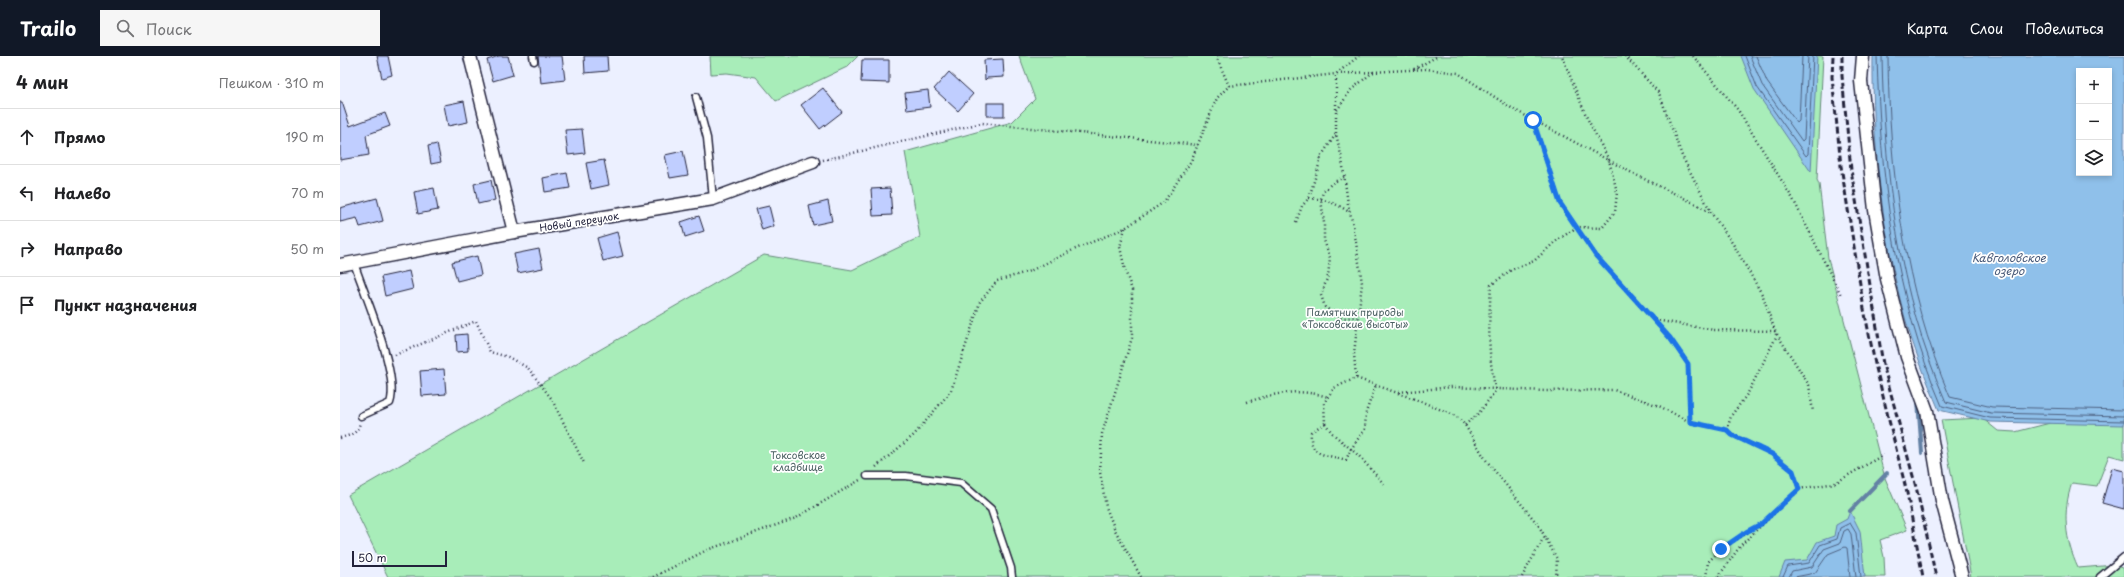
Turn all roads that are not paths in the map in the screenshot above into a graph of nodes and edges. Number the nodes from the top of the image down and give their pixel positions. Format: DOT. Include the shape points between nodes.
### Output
graph roads {
  1 [pos="470,56"];
  2 [pos="1863,56"];
  3 [pos="696,97"];
  4 [pos="813,162"];
  5 [pos="713,200"];
  6 [pos="514,232"];
  7 [pos="354,263"];
  8 [pos="340,265"];
  9 [pos="361,416"];
  10 [pos="867,476"];
  11 [pos="2124,557"];
  12 [pos="1012,577"];
  13 [pos="1962,577"];
  14 [pos="2100,577"];
  1 -- 6 [label="street"];
  2 -- 13 [label="street" via="1862,89 1875,210 1887,279 1907,357 1927,412 1942,500"];
  3 -- 5 [label="lane" via="706,138"];
  4 -- 5 [label="street, Новый переулок"];
  5 -- 6 [label="street, Новый переулок"];
  6 -- 7 [label="street, Новый переулок"];
  7 -- 8 [label="street, Новый переулок"];
  7 -- 9 [label="lane" via="387,358 393,394 390,403"];
  10 -- 12 [label="lane" via="906,476 961,483 991,509"];
  11 -- 14 [label="lane"];
}
